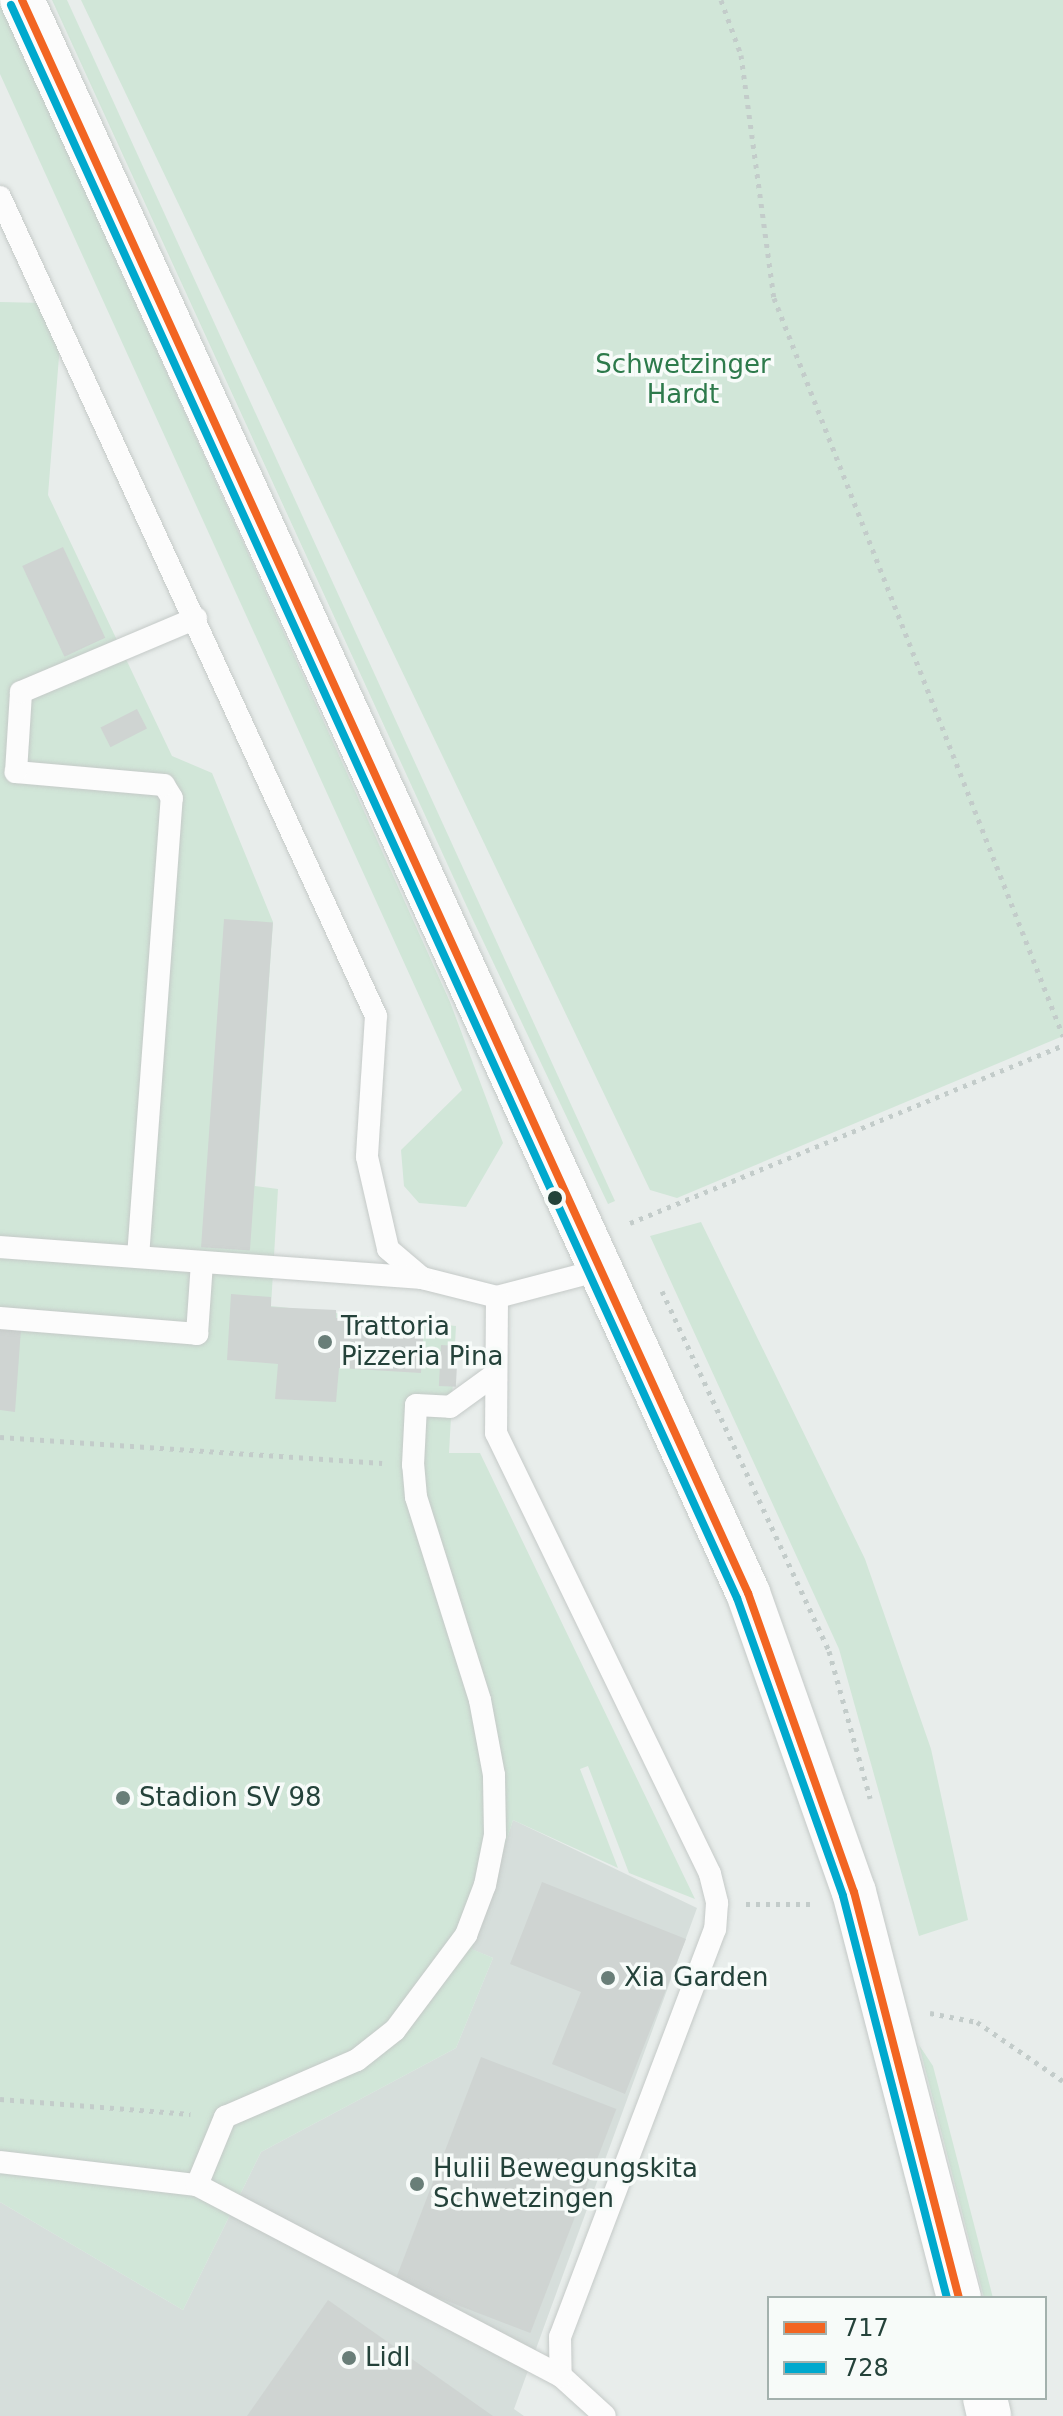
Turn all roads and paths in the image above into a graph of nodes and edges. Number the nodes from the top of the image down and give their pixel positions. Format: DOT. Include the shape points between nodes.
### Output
graph roads {
  1 [pos="22,0"];
  2 [pos="721,0"];
  3 [pos="0,197"];
  4 [pos="196,618"];
  5 [pos="8,772"];
  6 [pos="1063,1036"];
  7 [pos="1063,1045"];
  8 [pos="630,1223"];
  9 [pos="0,1247"];
  10 [pos="138,1257"];
  11 [pos="202,1263"];
  12 [pos="600,1270"];
  13 [pos="422,1278"];
  14 [pos="497,1297"];
  15 [pos="0,1318"];
  16 [pos="494,1375"];
  17 [pos="0,1437"];
  18 [pos="413,1465"];
  19 [pos="854,1892"];
  20 [pos="717,1903"];
  21 [pos="887,2022"];
  22 [pos="1063,2081"];
  23 [pos="0,2099"];
  24 [pos="225,2117"];
  25 [pos="0,2162"];
  26 [pos="197,2185"];
  27 [pos="958,2296"];
  28 [pos="561,2376"];
  29 [pos="605,2416"];
  1 -- 12 [label="street"];
  2 -- 6 [label="path" via="741,55 774,298"];
  3 -- 4 [label="lane"];
  4 -- 5 [label="lane" via="21,692"];
  4 -- 13 [label="lane" via="376,1016 367,1157 388,1249"];
  5 -- 10 [label="lane" via="164,785 172,798"];
  7 -- 8 [label="path"];
  9 -- 10 [label="lane"];
  10 -- 11 [label="lane"];
  11 -- 13 [label="lane"];
  11 -- 15 [label="lane" via="197,1334"];
  12 -- 14 [label="lane"];
  12 -- 19 [label="street" via="748,1593"];
  13 -- 14 [label="lane"];
  14 -- 16 [label="lane"];
  16 -- 18 [label="lane" via="450,1407 416,1405"];
  16 -- 20 [label="lane" via="496,1433 710,1874"];
  17 -- 18 [label="path"];
  18 -- 24 [label="lane" via="416,1497 480,1700 494,1775 495,1835 485,1885 466,1935 395,2030 357,2060"];
  19 -- 20 [label="path" via="807,1906"];
  19 -- 21 [label="street"];
  20 -- 28 [label="lane" via="710,1944 560,2337"];
  21 -- 22 [label="path" via="925,2012 977,2022"];
  21 -- 27 [label="street"];
  23 -- 24 [label="path"];
  24 -- 26 [label="lane"];
  25 -- 26 [label="lane"];
  26 -- 28 [label="lane"];
  28 -- 29 [label="lane"];
}
